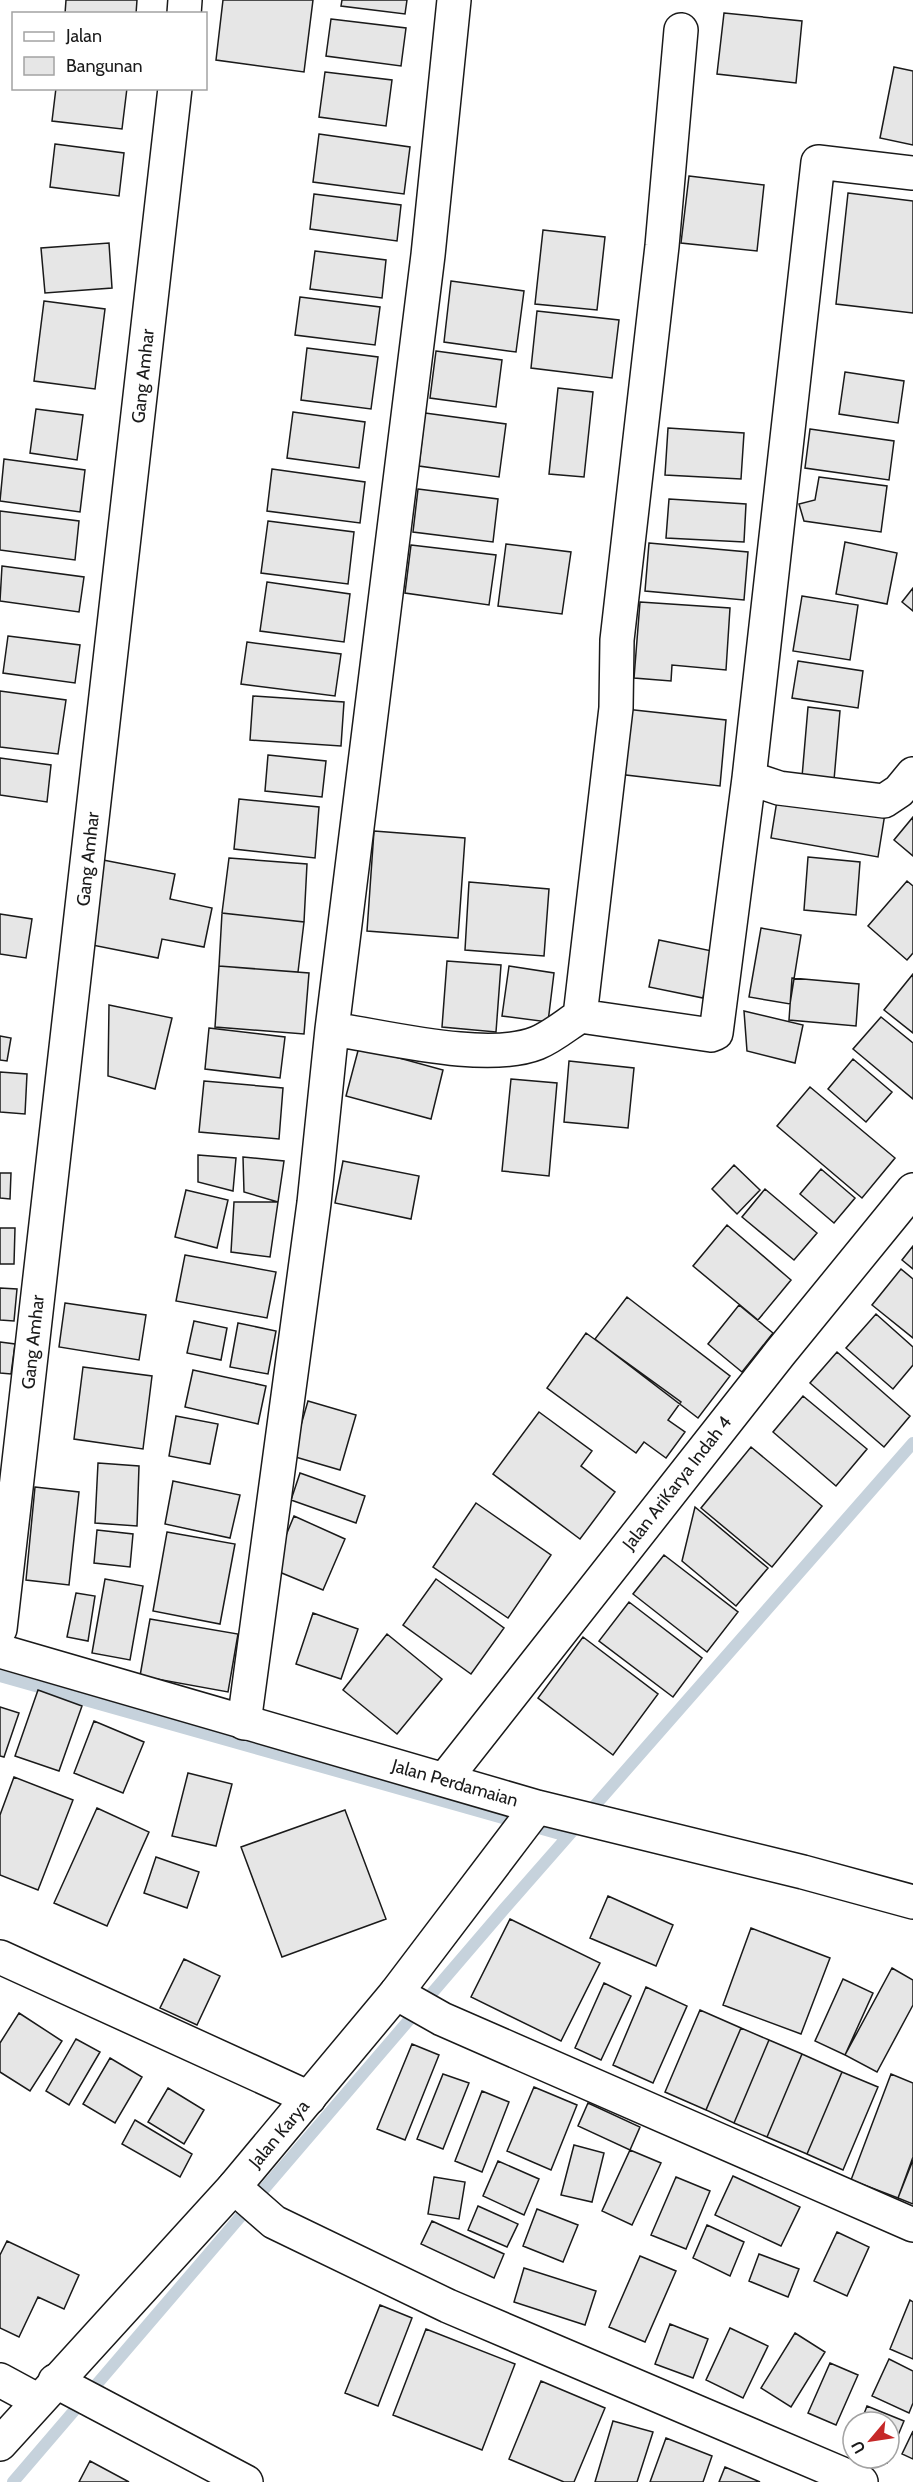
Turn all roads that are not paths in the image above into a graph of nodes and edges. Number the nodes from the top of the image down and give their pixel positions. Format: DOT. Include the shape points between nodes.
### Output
graph roads {
  1 [pos="454,0"];
  2 [pos="681,30"];
  3 [pos="175,90"];
  4 [pos="913,173"];
  5 [pos="913,774"];
  6 [pos="749,778"];
  7 [pos="580,1016"];
  8 [pos="332,1029"];
  9 [pos="913,1190"];
  10 [pos="0,1629"];
  11 [pos="0,1651"];
  12 [pos="244,1723"];
  13 [pos="445,1779"];
  14 [pos="537,1808"];
  15 [pos="913,1902"];
  16 [pos="0,1957"];
  17 [pos="404,1998"];
  18 [pos="309,2098"];
  19 [pos="240,2192"];
  20 [pos="913,2225"];
  21 [pos="0,2380"];
  22 [pos="46,2390"];
  23 [pos="0,2444"];
  24 [pos="246,2482"];
  25 [pos="861,2482"];
  1 -- 8 [label="street" via="427,266"];
  2 -- 7 [label="street" via="662,246 617,640 616,708"];
  3 -- 10 [label="street, Gang Amhar"];
  4 -- 6 [label="street" via="818,162"];
  5 -- 6 [label="street" via="884,801 780,788"];
  6 -- 7 [label="street" via="716,1033"];
  7 -- 8 [label="street" via="537,1043 511,1050 468,1050"];
  8 -- 12 [label="street" via="314,1203"];
  9 -- 13 [label="street, Jalan AriKarya Indah 4"];
  11 -- 12 [label="street, Jalan Perdamaian"];
  12 -- 13 [label="street, Jalan Perdamaian"];
  13 -- 14 [label="street, Jalan Perdamaian"];
  14 -- 15 [label="street, Jalan Perdamaian"];
  14 -- 17 [label="street, Jalan Karya"];
  16 -- 18 [label="street"];
  17 -- 18 [label="street, Jalan Karya"];
  17 -- 20 [label="street" via="442,2019"];
  18 -- 19 [label="street, Jalan Karya"];
  19 -- 22 [label="street, Jalan Karya"];
  19 -- 25 [label="street" via="274,2222 448,2306"];
  21 -- 22 [label="street"];
  22 -- 23 [label="street, Jalan Karya"];
  22 -- 24 [label="street"];
}
